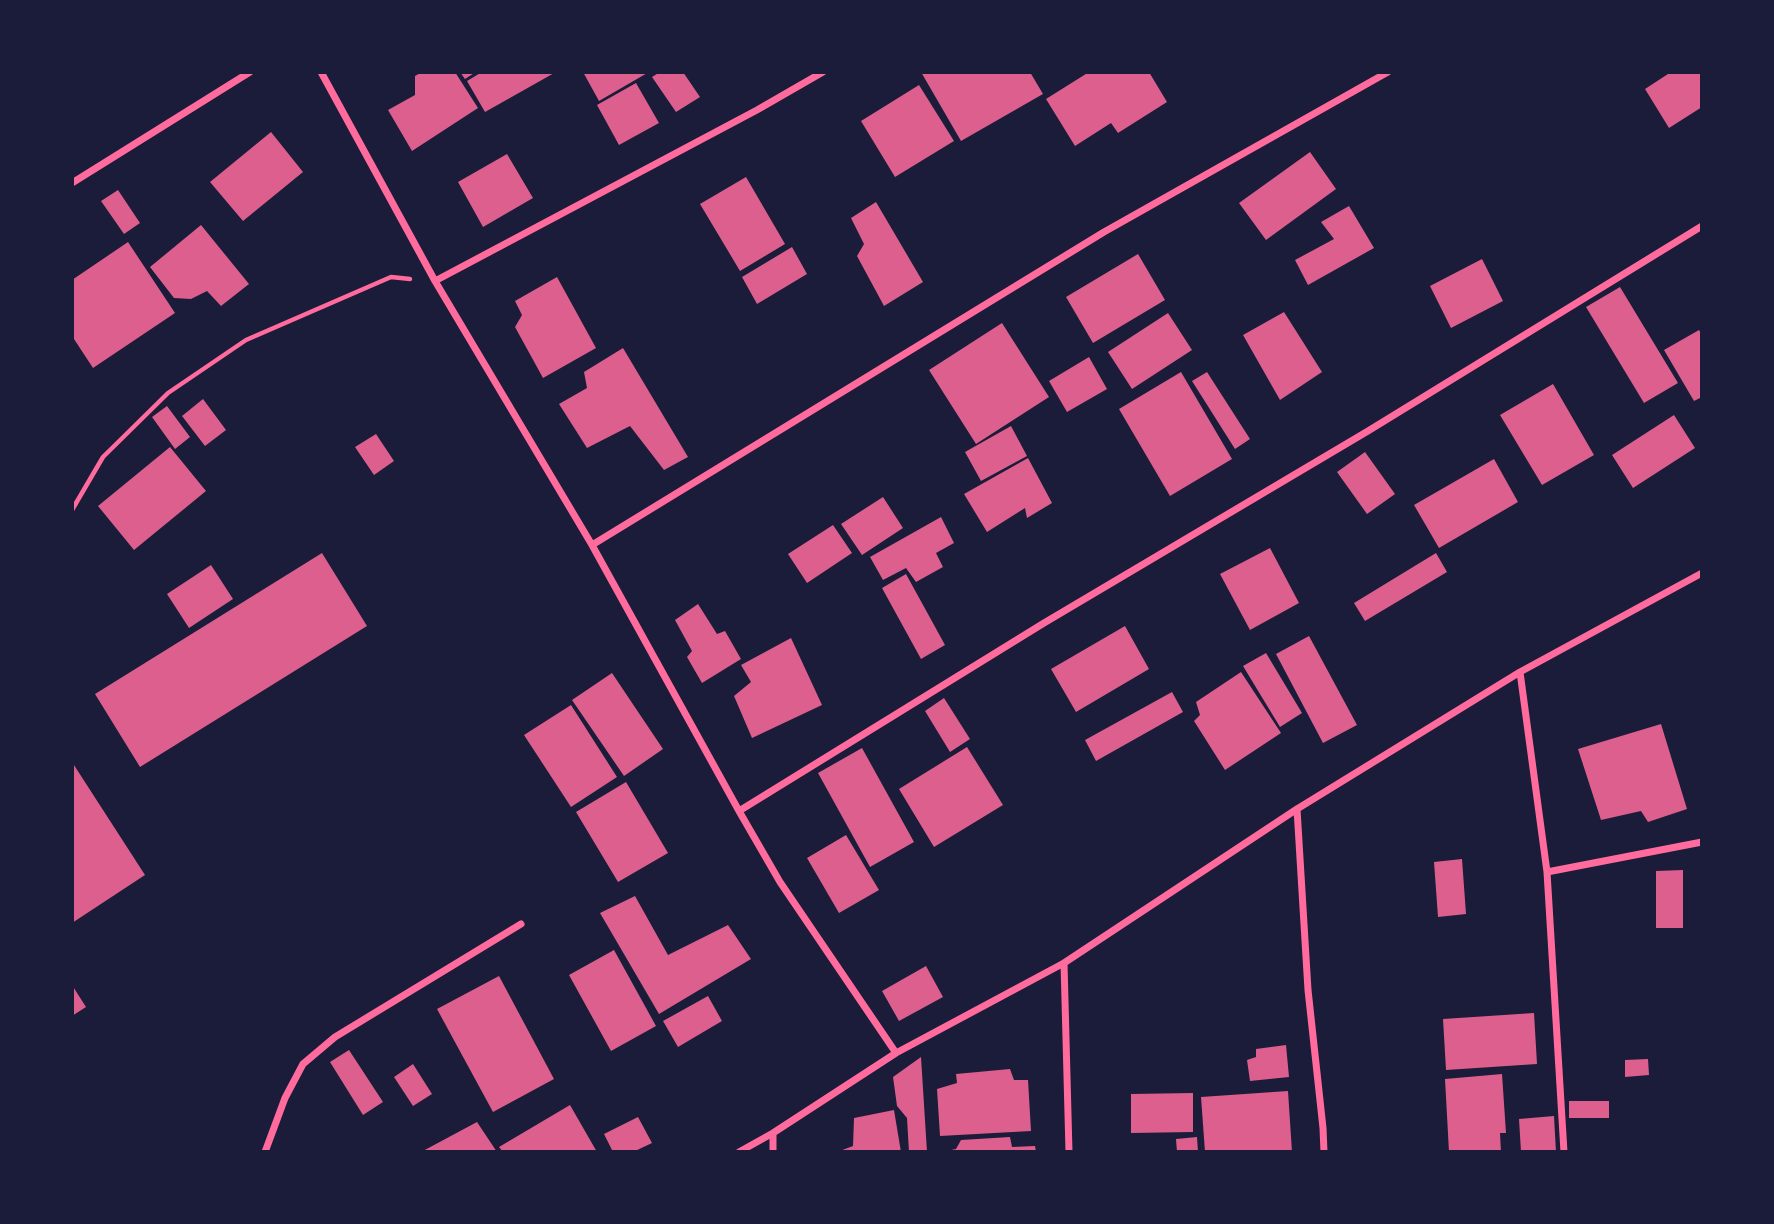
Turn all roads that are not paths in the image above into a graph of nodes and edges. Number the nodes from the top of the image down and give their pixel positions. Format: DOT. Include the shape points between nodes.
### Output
graph roads {
  1 [pos="250,72"];
  2 [pos="321,72"];
  3 [pos="823,72"];
  4 [pos="1388,72"];
  5 [pos="72,183"];
  6 [pos="1702,226"];
  7 [pos="435,281"];
  8 [pos="592,545"];
  9 [pos="1702,573"];
  10 [pos="1520,672"];
  11 [pos="1297,809"];
  12 [pos="739,811"];
  13 [pos="1702,842"];
  14 [pos="1547,872"];
  15 [pos="521,924"];
  16 [pos="1064,963"];
  17 [pos="896,1053"];
  18 [pos="772,1133"];
  19 [pos="265,1152"];
  20 [pos="739,1152"];
  21 [pos="773,1152"];
  22 [pos="1069,1152"];
  23 [pos="1324,1152"];
  24 [pos="1564,1152"];
  1 -- 5 [label="street"];
  2 -- 7 [label="street"];
  3 -- 7 [label="street"];
  4 -- 8 [label="street" via="1104,232"];
  6 -- 12 [label="street"];
  7 -- 8 [label="street"];
  8 -- 12 [label="street"];
  9 -- 10 [label="street"];
  10 -- 11 [label="street"];
  10 -- 14 [label="street"];
  11 -- 16 [label="street"];
  11 -- 23 [label="street"];
  12 -- 17 [label="street" via="780,882"];
  13 -- 14 [label="street"];
  14 -- 24 [label="street"];
  15 -- 19 [label="street" via="335,1037 303,1064"];
  16 -- 17 [label="street"];
  16 -- 22 [label="street"];
  17 -- 18 [label="street"];
  18 -- 20 [label="street"];
  18 -- 21 [label="street"];
}
